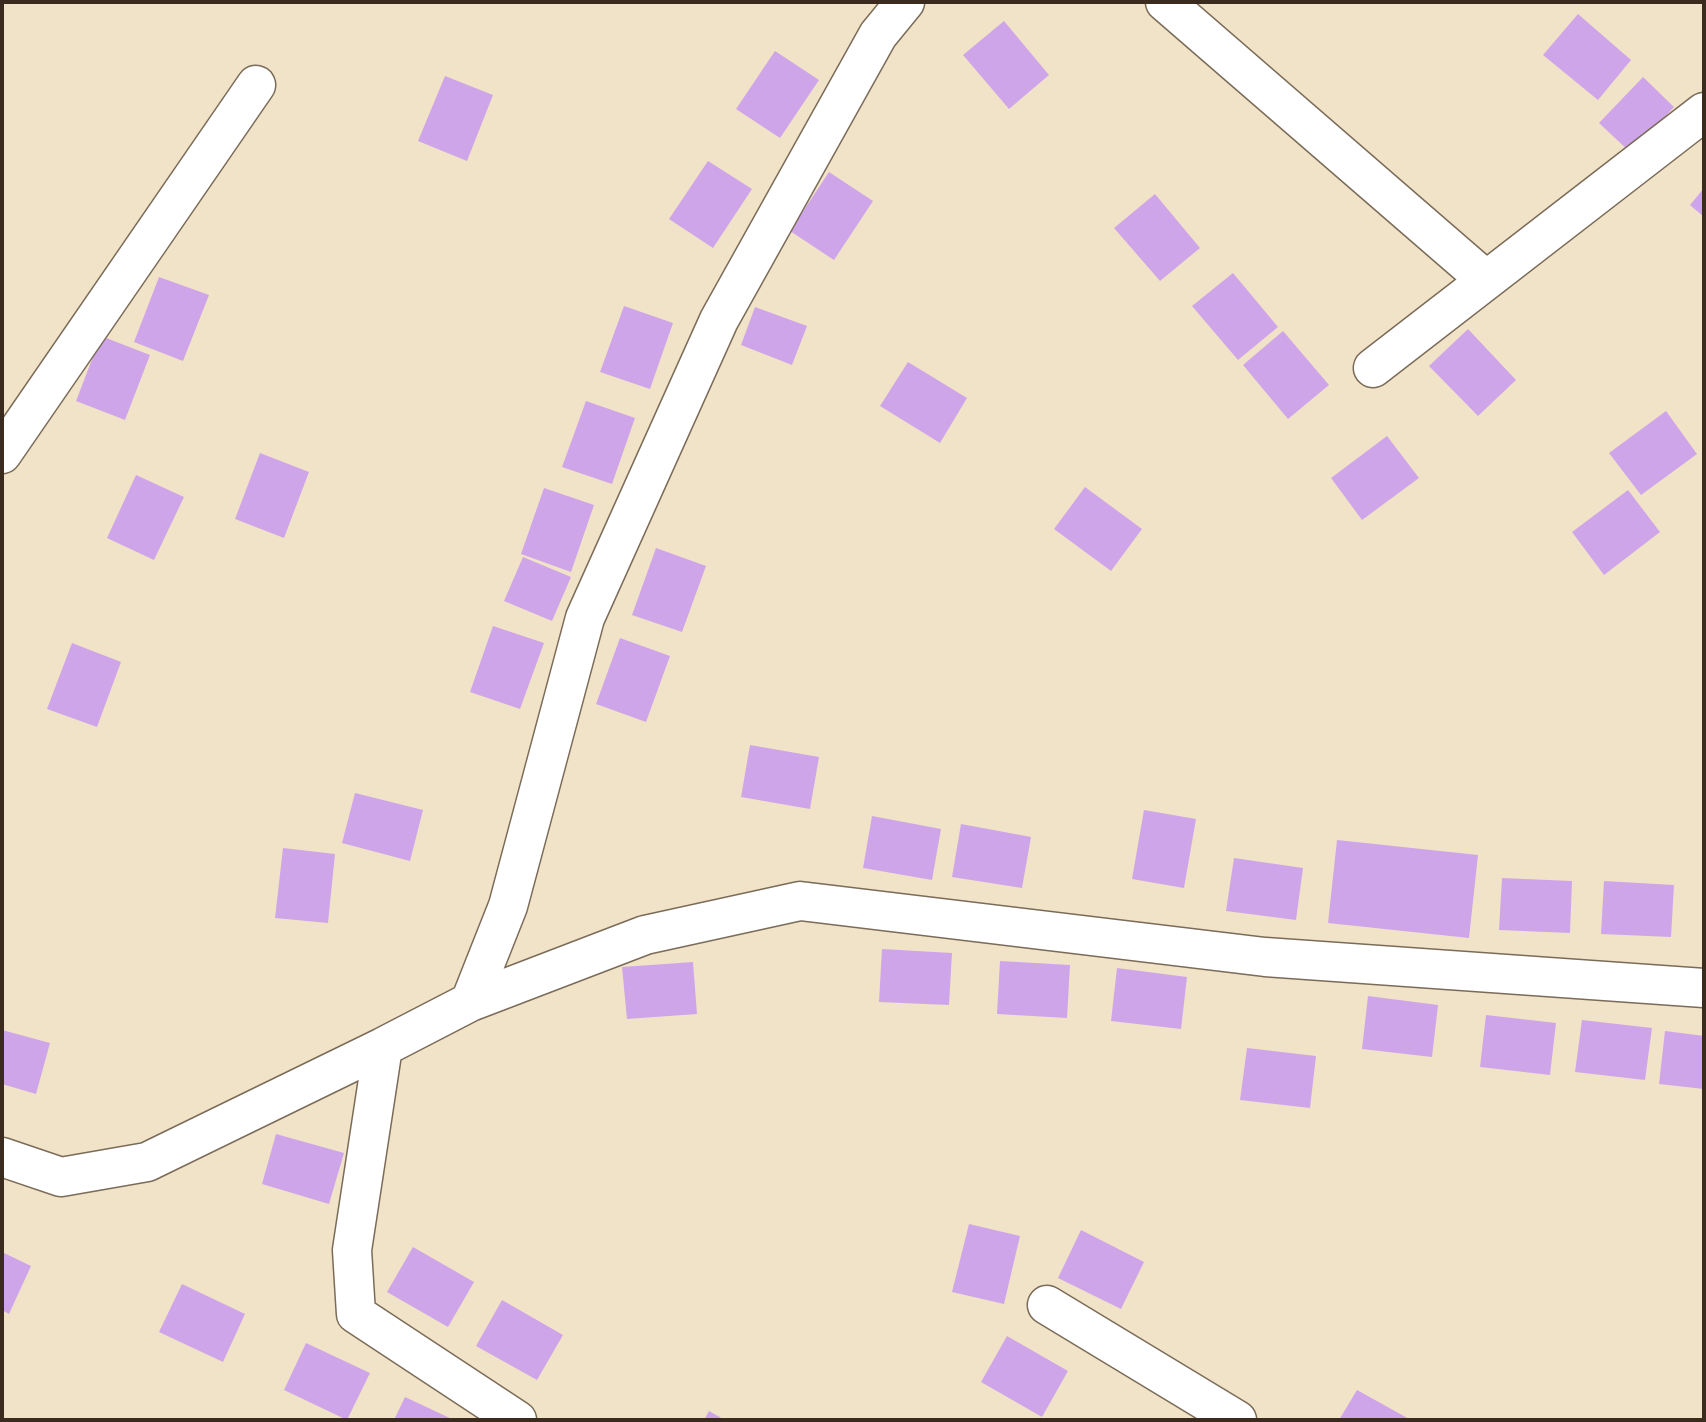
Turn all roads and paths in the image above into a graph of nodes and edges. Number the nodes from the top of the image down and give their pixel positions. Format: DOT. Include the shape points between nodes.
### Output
graph roads {
  1 [pos="905,2"];
  2 [pos="1166,2"];
  3 [pos="256,85"];
  4 [pos="1704,112"];
  5 [pos="1486,280"];
  6 [pos="1373,368"];
  7 [pos="2,454"];
  8 [pos="1704,988"];
  9 [pos="470,1002"];
  10 [pos="383,1047"];
  11 [pos="2,1157"];
  12 [pos="1047,1305"];
  13 [pos="517,1420"];
  14 [pos="1237,1420"];
  1 -- 9 [label="street" via="878,35 719,320 585,618 508,906"];
  2 -- 5 [label="street"];
  3 -- 7 [label="street"];
  4 -- 5 [label="street"];
  5 -- 6 [label="street"];
  8 -- 9 [label="street" via="1265,957 800,901 645,935"];
  9 -- 10 [label="street"];
  10 -- 11 [label="street" via="147,1162 61,1177"];
  10 -- 13 [label="street" via="352,1250 356,1314"];
  12 -- 14 [label="street"];
}
